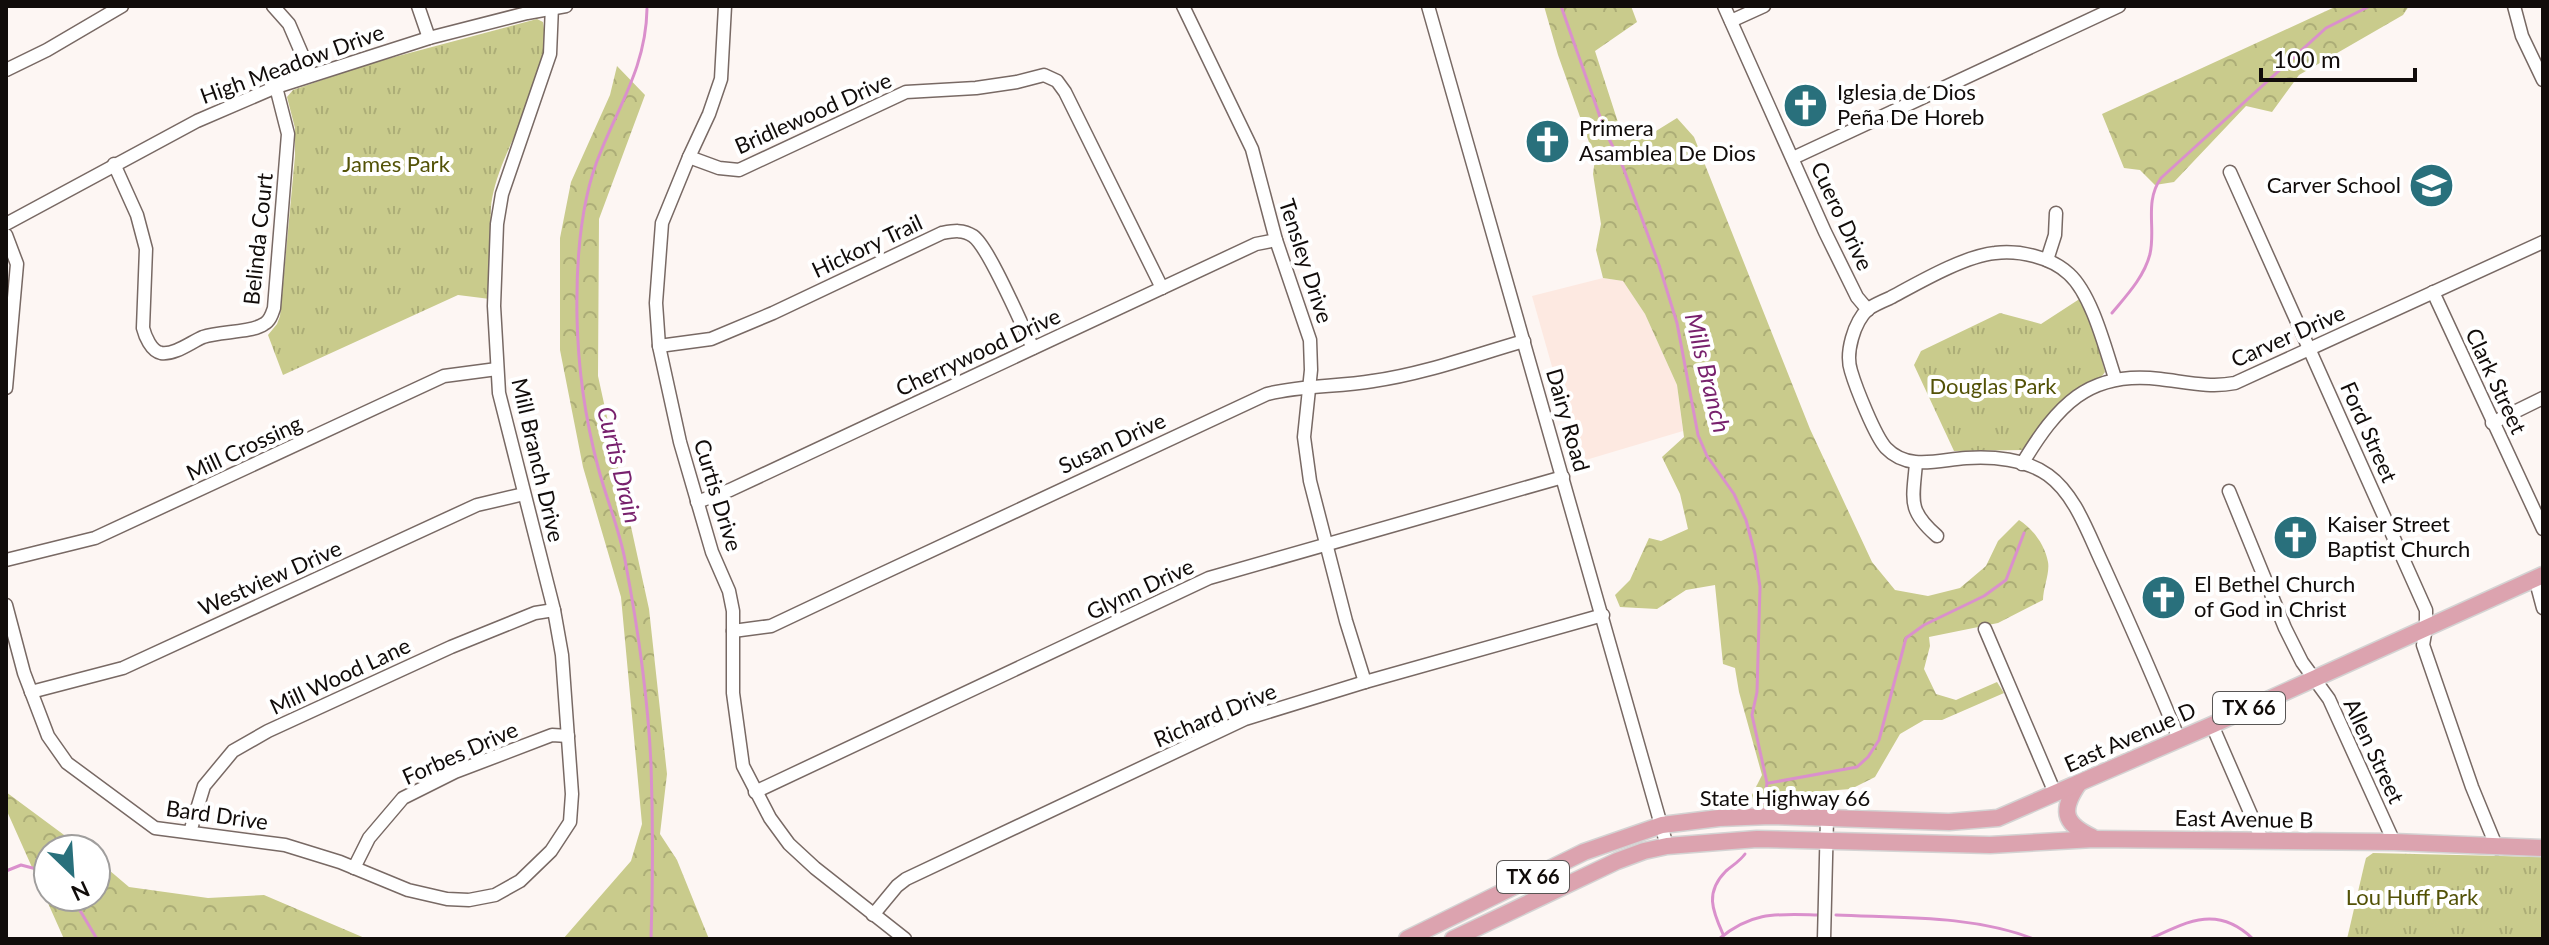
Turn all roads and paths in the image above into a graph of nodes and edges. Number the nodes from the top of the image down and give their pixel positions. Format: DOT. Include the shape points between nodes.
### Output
graph roads {
  1 [pos="122,6"];
  2 [pos="273,6"];
  3 [pos="418,6"];
  4 [pos="725,6"];
  5 [pos="1183,6"];
  6 [pos="1428,6"];
  7 [pos="1724,6"];
  8 [pos="1764,6"];
  9 [pos="2119,6"];
  10 [pos="2514,6"];
  11 [pos="557,7"];
  12 [pos="1731,21"];
  13 [pos="429,38"];
  14 [pos="6,70"];
  15 [pos="311,75"];
  16 [pos="2543,80"];
  17 [pos="276,87"];
  18 [pos="689,157"];
  19 [pos="1793,158"];
  20 [pos="114,164"];
  21 [pos="2230,172"];
  22 [pos="2056,213"];
  23 [pos="6,224"];
  24 [pos="6,235"];
  25 [pos="1276,240"];
  26 [pos="2543,242"];
  27 [pos="2047,260"];
  28 [pos="1162,288"];
  29 [pos="2433,292"];
  30 [pos="1868,310"];
  31 [pos="1524,341"];
  32 [pos="659,346"];
  33 [pos="1033,348"];
  34 [pos="2310,348"];
  35 [pos="497,369"];
  36 [pos="7,373"];
  37 [pos="2115,378"];
  38 [pos="1309,387"];
  39 [pos="6,388"];
  40 [pos="2543,398"];
  41 [pos="2492,423"];
  42 [pos="1916,463"];
  43 [pos="2022,464"];
  44 [pos="1563,477"];
  45 [pos="2229,491"];
  46 [pos="524,494"];
  47 [pos="697,502"];
  48 [pos="2543,529"];
  49 [pos="1937,536"];
  50 [pos="1326,544"];
  51 [pos="6,560"];
  52 [pos="2539,576"];
  53 [pos="6,605"];
  54 [pos="2543,608"];
  55 [pos="554,610"];
  56 [pos="1603,615"];
  57 [pos="2426,628"];
  58 [pos="1985,629"];
  59 [pos="733,631"];
  60 [pos="2313,679"];
  61 [pos="1365,682"];
  62 [pos="31,692"];
  63 [pos="2212,725"];
  64 [pos="568,736"];
  65 [pos="2179,739"];
  66 [pos="2079,783"];
  67 [pos="755,792"];
  68 [pos="2055,793"];
  69 [pos="1827,818"];
  70 [pos="1949,822"];
  71 [pos="1662,825"];
  72 [pos="190,832"];
  73 [pos="2094,839"];
  74 [pos="1826,841"];
  75 [pos="2263,842"];
  76 [pos="2394,842"];
  77 [pos="1945,844"];
  78 [pos="1667,846"];
  79 [pos="2497,848"];
  80 [pos="2543,848"];
  81 [pos="354,868"];
  82 [pos="495,895"];
  83 [pos="873,915"];
  84 [pos="905,939"];
  85 [pos="1407,939"];
  86 [pos="1453,939"];
  87 [pos="1824,939"];
  1 -- 14 [label="street"];
  2 -- 15 [label="street" via="289,24"];
  3 -- 13 [label="street"];
  4 -- 18 [label="street, Curtis Drive" via="721,79"];
  5 -- 25 [label="street, Tensley Drive" via="1252,149"];
  6 -- 31 [label="street, Dairy Road"];
  7 -- 12 [label="street, Cuero Drive"];
  8 -- 12 [label="street"];
  9 -- 19 [label="street"];
  10 -- 16 [label="street"];
  11 -- 13 [label="street, High Meadow Drive"];
  11 -- 35 [label="street, Mill Branch Drive" via="550,54 510,166 497,224"];
  12 -- 19 [label="street, Cuero Drive"];
  13 -- 15 [label="street, High Meadow Drive"];
  15 -- 17 [label="street, High Meadow Drive"];
  17 -- 20 [label="street, High Meadow Drive"];
  17 -- 20 [label="street, Belinda Court" via="288,134 274,308 264,325 202,337 171,351 155,349 143,328 146,249"];
  18 -- 28 [label="street, Bridlewood Drive" via="739,170 906,92 976,88 1044,75 1065,92"];
  18 -- 32 [label="street, Curtis Drive" via="662,223 656,303"];
  19 -- 30 [label="street, Cuero Drive" via="1857,297"];
  20 -- 23 [label="street, High Meadow Drive"];
  21 -- 34 [label="street, Ford Street"];
  22 -- 27 [label="street"];
  24 -- 36 [label="street" via="17,264"];
  25 -- 28 [label="street, Cherrywood Drive" via="1256,244"];
  25 -- 38 [label="street, Tensley Drive" via="1310,340"];
  26 -- 29 [label="street, Carver Drive"];
  27 -- 30 [label="street" via="2010,252 1976,257"];
  27 -- 37 [label="street" via="2070,274 2084,294"];
  28 -- 33 [label="street, Cherrywood Drive"];
  29 -- 34 [label="street, Carver Drive"];
  29 -- 41 [label="street, Clark Street"];
  30 -- 42 [label="street" via="1856,326 1849,368 1885,447"];
  31 -- 38 [label="street, Susan Drive" via="1401,376"];
  31 -- 44 [label="street, Dairy Road"];
  32 -- 33 [label="street, Hickory Trail" via="711,339 957,230 970,233 984,247"];
  32 -- 47 [label="street, Curtis Drive"];
  33 -- 47 [label="street, Cherrywood Drive"];
  34 -- 37 [label="street, Carver Drive" via="2235,383 2217,386"];
  34 -- 57 [label="street, Ford Street" via="2426,610"];
  35 -- 46 [label="street, Mill Branch Drive"];
  35 -- 51 [label="street, Mill Crossing" via="444,376 95,538"];
  36 -- 39 [label="street"];
  37 -- 43 [label="street, Carver Drive" via="2064,405"];
  38 -- 50 [label="street, Tensley Drive" via="1304,437"];
  38 -- 59 [label="street, Susan Drive" via="1267,394 1226,412 786,620"];
  40 -- 41 [label="street"];
  41 -- 48 [label="street, Clark Street"];
  42 -- 43 [label="street" via="2002,458"];
  42 -- 49 [label="street" via="1912,505"];
  43 -- 65 [label="street" via="2047,474 2068,495"];
  44 -- 50 [label="street, Glynn Drive"];
  44 -- 56 [label="street, Dairy Road"];
  45 -- 60 [label="street, Allen Street" via="2285,628"];
  46 -- 55 [label="street, Mill Branch Drive"];
  46 -- 62 [label="street, Westview Drive" via="477,505 123,668"];
  47 -- 59 [label="street, Curtis Drive" via="729,591"];
  50 -- 61 [label="street, Tensley Drive"];
  50 -- 67 [label="street, Glynn Drive" via="1209,578"];
  52 -- 54 [label="street"];
  52 -- 57 [label="main road, East Avenue D / TX 66"];
  53 -- 62 [label="street, Bard Drive"];
  55 -- 64 [label="street, Mill Branch Drive"];
  55 -- 72 [label="street, Mill Wood Lane" via="451,647 233,751 204,786"];
  56 -- 61 [label="street, Richard Drive"];
  56 -- 71 [label="street, Dairy Road"];
  57 -- 60 [label="main road, East Avenue D / TX 66"];
  57 -- 79 [label="street, Ford Street" via="2423,645"];
  58 -- 68 [label="street"];
  59 -- 67 [label="street, Curtis Drive" via="737,732 743,766"];
  60 -- 63 [label="main road, East Avenue D / TX 66"];
  60 -- 76 [label="street, Allen Street" via="2329,699"];
  61 -- 83 [label="street, Richard Drive" via="1245,719 920,873 897,886"];
  62 -- 72 [label="street, Bard Drive" via="48,736 67,763 155,828"];
  63 -- 65 [label="main road, East Avenue D / TX 66"];
  63 -- 75 [label="street"];
  64 -- 81 [label="street, Forbes Drive" via="538,740 403,798 369,838"];
  64 -- 82 [label="street, Mill Branch Drive" via="570,822 551,851 520,881"];
  65 -- 66 [label="main road, East Avenue D / TX 66"];
  66 -- 68 [label="main road, East Avenue D / TX 66"];
  66 -- 73 [label="main road" via="2067,815 2075,829"];
  67 -- 83 [label="street, Curtis Drive" via="789,844"];
  68 -- 70 [label="main road, East Avenue D / TX 66" via="1998,818"];
  69 -- 70 [label="main road, State Highway 66 / TX 66"];
  69 -- 71 [label="main road, State Highway 66 / TX 66" via="1723,818"];
  69 -- 74 [label="street"];
  71 -- 78 [label="street, Dairy Road"];
  71 -- 85 [label="main road, State Highway 66 / TX 66" via="1584,852"];
  72 -- 81 [label="street, Bard Drive" via="285,845"];
  73 -- 75 [label="main road, East Avenue B / TX 66"];
  73 -- 77 [label="main road, East Avenue B / TX 66"];
  74 -- 77 [label="main road, State Highway 66 / TX 66"];
  74 -- 78 [label="main road, State Highway 66 / TX 66" via="1724,840"];
  74 -- 87 [label="street"];
  75 -- 76 [label="main road, East Avenue B / TX 66"];
  76 -- 79 [label="main road, East Avenue B / TX 66"];
  78 -- 86 [label="main road, State Highway 66 / TX 66" via="1617,861"];
  79 -- 80 [label="main road, East Avenue B / TX 66"];
  81 -- 82 [label="street, Bard Drive" via="447,899"];
  83 -- 84 [label="street, Curtis Drive"];
}
